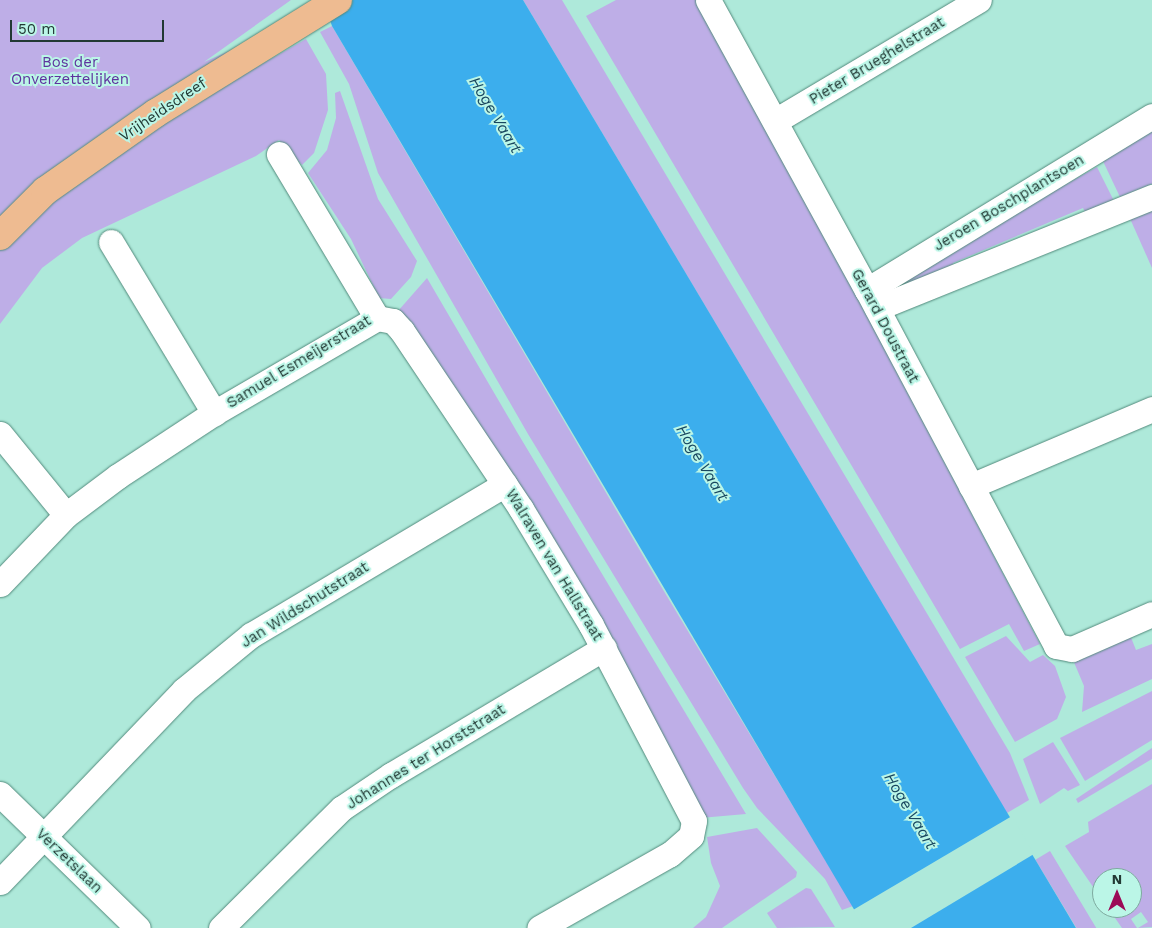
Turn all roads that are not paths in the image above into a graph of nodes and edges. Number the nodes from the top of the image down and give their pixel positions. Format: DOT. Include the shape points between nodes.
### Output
graph roads {
  1 [pos="338,0"];
  2 [pos="708,0"];
  3 [pos="979,0"];
  4 [pos="1152,116"];
  5 [pos="775,121"];
  6 [pos="279,154"];
  7 [pos="1152,197"];
  8 [pos="0,236"];
  9 [pos="111,242"];
  10 [pos="872,299"];
  11 [pos="377,318"];
  12 [pos="1152,409"];
  13 [pos="214,413"];
  14 [pos="0,434"];
  15 [pos="505,484"];
  16 [pos="971,486"];
  17 [pos="66,515"];
  18 [pos="0,584"];
  19 [pos="1152,614"];
  20 [pos="604,648"];
  21 [pos="0,794"];
  22 [pos="43,836"];
  23 [pos="0,882"];
  24 [pos="138,928"];
  25 [pos="221,928"];
  26 [pos="540,928"];
  1 -- 8 [label="main road, Vrijheidsdreef" via="156,114 45,191"];
  2 -- 5 [label="street, Gerard Doustraat"];
  3 -- 5 [label="street, Pieter Brueghelstraat"];
  4 -- 10 [label="street, Jeroen Boschplantsoen"];
  5 -- 10 [label="street, Gerard Doustraat"];
  6 -- 11 [label="street, Samuel Esmeijerstraat"];
  7 -- 10 [label="street"];
  9 -- 13 [label="street, Samuel Esmeijerstraat"];
  10 -- 16 [label="street, Gerard Doustraat"];
  11 -- 13 [label="street, Samuel Esmeijerstraat"];
  11 -- 15 [label="street, Walraven van Hallstraat" via="393,321 402,331"];
  12 -- 16 [label="street"];
  13 -- 17 [label="street, Samuel Esmeijerstraat"];
  14 -- 17 [label="street"];
  15 -- 20 [label="street, Walraven van Hallstraat"];
  15 -- 22 [label="street, Jan Wildschutstraat" via="251,636 184,690"];
  16 -- 19 [label="street, Gerard Doustraat" via="1052,640 1064,650"];
  17 -- 18 [label="street, Samuel Esmeijerstraat"];
  20 -- 25 [label="street, Johannes ter Horststraat" via="391,775 342,808"];
  20 -- 26 [label="street, Walraven van Hallstraat" via="694,821 691,836 670,854"];
  21 -- 22 [label="street, Verzetslaan"];
  22 -- 23 [label="street, Jan Wildschutstraat"];
  22 -- 24 [label="street, Verzetslaan"];
}
